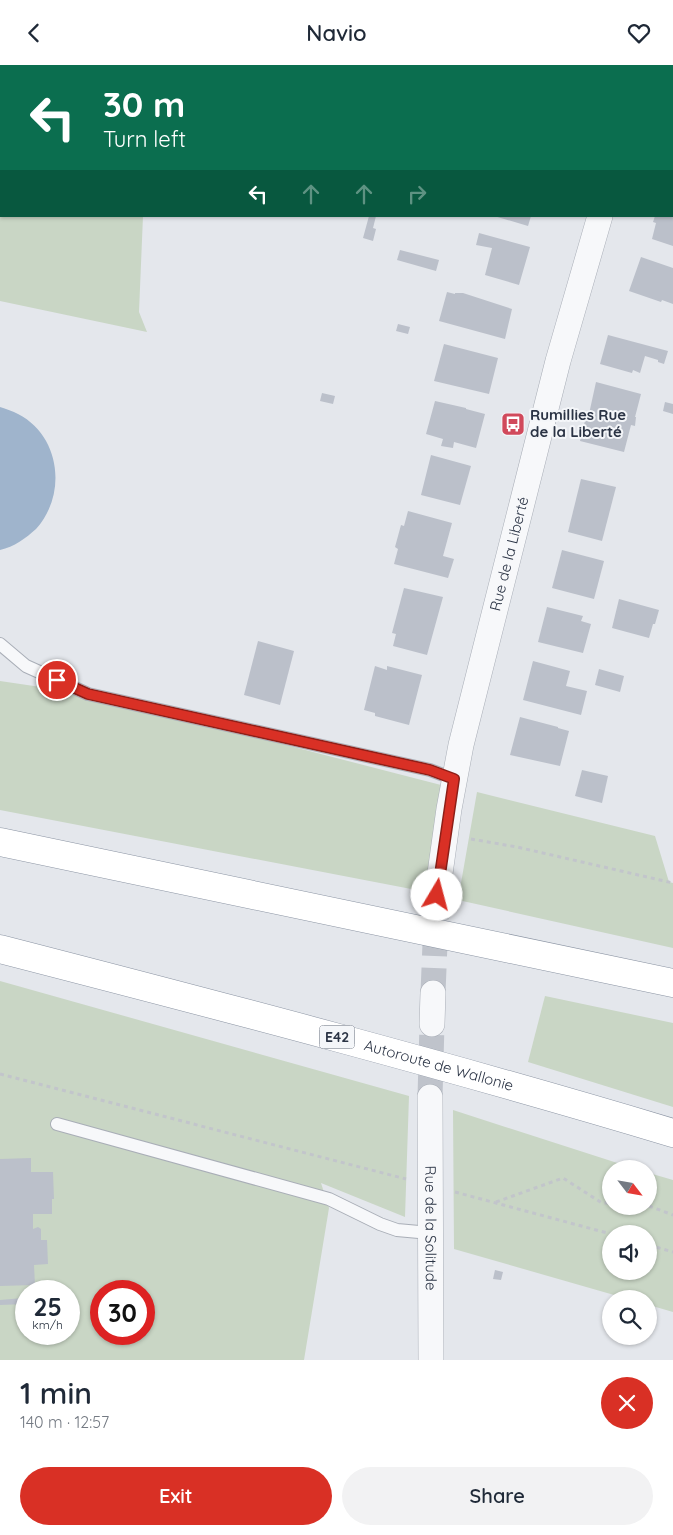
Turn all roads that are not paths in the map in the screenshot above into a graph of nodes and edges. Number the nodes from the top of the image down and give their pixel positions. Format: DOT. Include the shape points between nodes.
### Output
graph roads {
  1 [pos="600,217"];
  2 [pos="0,644"];
  3 [pos="454,779"];
  4 [pos="0,842"];
  5 [pos="437,895"];
  6 [pos="0,949"];
  7 [pos="673,983"];
  8 [pos="434,993"];
  9 [pos="432,1023"];
  10 [pos="430,1097"];
  11 [pos="57,1125"];
  12 [pos="673,1133"];
  13 [pos="430,1233"];
  14 [pos="431,1360"];
  1 -- 3 [label="street, Rue de la Liberté" via="558,361"];
  2 -- 3 [label="lane" via="26,666 88,694 430,770"];
  3 -- 5 [label="street, Rue de la Liberté"];
  4 -- 7 [label="highway"];
  6 -- 12 [label="highway, Autoroute de Wallonie / E42" via="238,1010"];
  8 -- 9 [label="street"];
  10 -- 13 [label="street, Rue de la Solitude"];
  11 -- 13 [label="lane" via="329,1199 397,1230"];
  13 -- 14 [label="street, Rue de la Solitude"];
}
